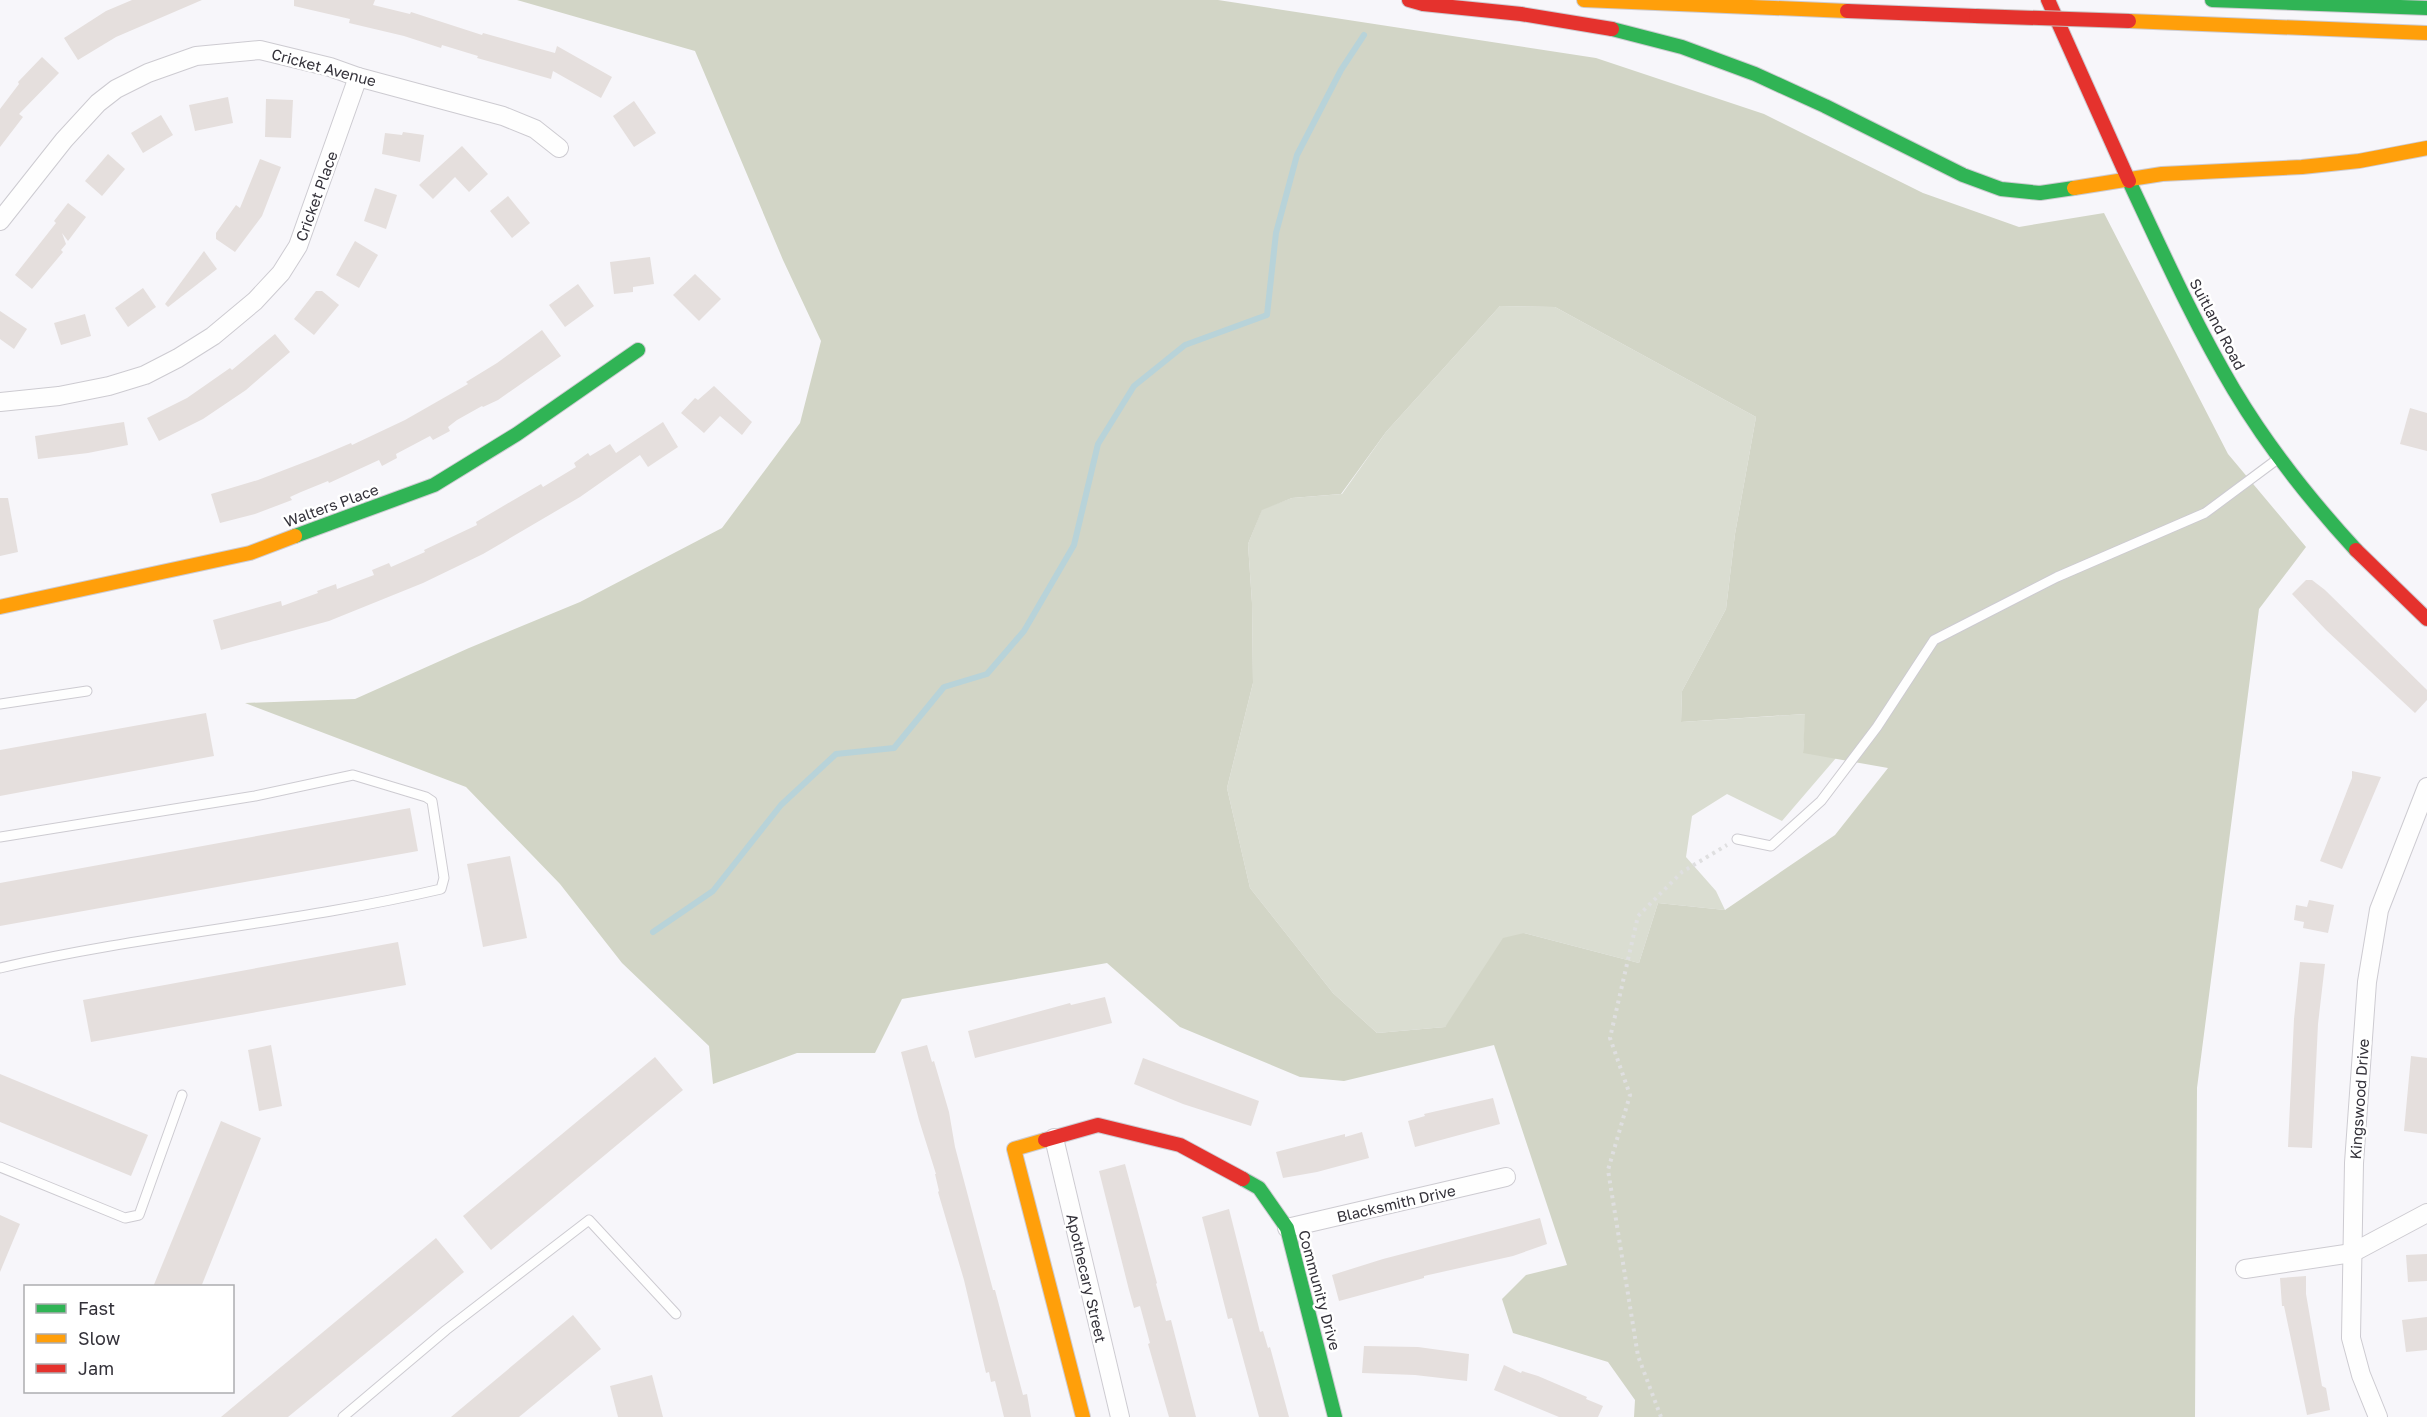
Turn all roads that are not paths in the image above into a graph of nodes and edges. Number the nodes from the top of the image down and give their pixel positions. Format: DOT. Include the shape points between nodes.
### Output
graph roads {
  1 [pos="1409,0"];
  2 [pos="1584,0"];
  3 [pos="2048,0"];
  4 [pos="2212,0"];
  5 [pos="2427,8"];
  6 [pos="2427,33"];
  7 [pos="358,77"];
  8 [pos="559,148"];
  9 [pos="2427,148"];
  10 [pos="2127,178"];
  11 [pos="0,221"];
  12 [pos="638,350"];
  13 [pos="0,402"];
  14 [pos="2281,457"];
  15 [pos="0,606"];
  16 [pos="2427,619"];
  17 [pos="87,691"];
  18 [pos="0,704"];
  19 [pos="2427,787"];
  20 [pos="0,837"];
  21 [pos="1737,839"];
  22 [pos="0,968"];
  23 [pos="182,1095"];
  24 [pos="1054,1138"];
  25 [pos="0,1167"];
  26 [pos="1506,1177"];
  27 [pos="2427,1214"];
  28 [pos="1287,1228"];
  29 [pos="2352,1253"];
  30 [pos="2245,1269"];
  31 [pos="676,1314"];
  32 [pos="343,1417"];
  33 [pos="1083,1417"];
  34 [pos="1120,1417"];
  35 [pos="1335,1417"];
  36 [pos="2378,1417"];
  1 -- 10 [label="main road" via="1567,19 1683,47 1777,83 1963,175 2001,189 2027,193 2054,191"];
  2 -- 6 [label="main road, bridge"];
  3 -- 10 [label="main road, Suitland Road"];
  4 -- 5 [label="main road"];
  7 -- 8 [label="street, Cricket Avenue" via="503,116 535,129"];
  7 -- 11 [label="street, Cricket Avenue" via="260,50 196,56 148,73 116,89 98,104 63,140"];
  7 -- 13 [label="street, Cricket Place" via="298,246 281,273 255,301 213,336 145,375 58,396"];
  9 -- 10 [label="main road" via="2312,166"];
  10 -- 14 [label="main road, Suitland Road" via="2216,359"];
  12 -- 15 [label="main road, Walters Place" via="517,434 434,485 250,553"];
  14 -- 16 [label="main road, Suitland Road" via="2362,556"];
  14 -- 21 [label="lane" via="2205,513 2057,577 1934,640 1821,801 1771,846"];
  17 -- 18 [label="lane"];
  19 -- 29 [label="street, Kingswood Drive" via="2379,910 2368,971 2354,1162"];
  20 -- 22 [label="lane" via="255,796 353,775 432,801 444,878 441,889 425,893 68,952"];
  23 -- 25 [label="lane" via="139,1215 125,1218"];
  24 -- 28 [label="main road, Community Drive" via="1098,1125 1180,1145 1259,1188"];
  24 -- 33 [label="main road, Community Drive" via="1014,1149"];
  24 -- 34 [label="street, Apothecary Street"];
  26 -- 28 [label="street, Blacksmith Drive"];
  27 -- 29 [label="street"];
  28 -- 35 [label="main road, Community Drive"];
  29 -- 30 [label="street"];
  29 -- 36 [label="street, Kingswood Drive" via="2351,1338"];
  31 -- 32 [label="lane" via="589,1220 446,1330"];
}
